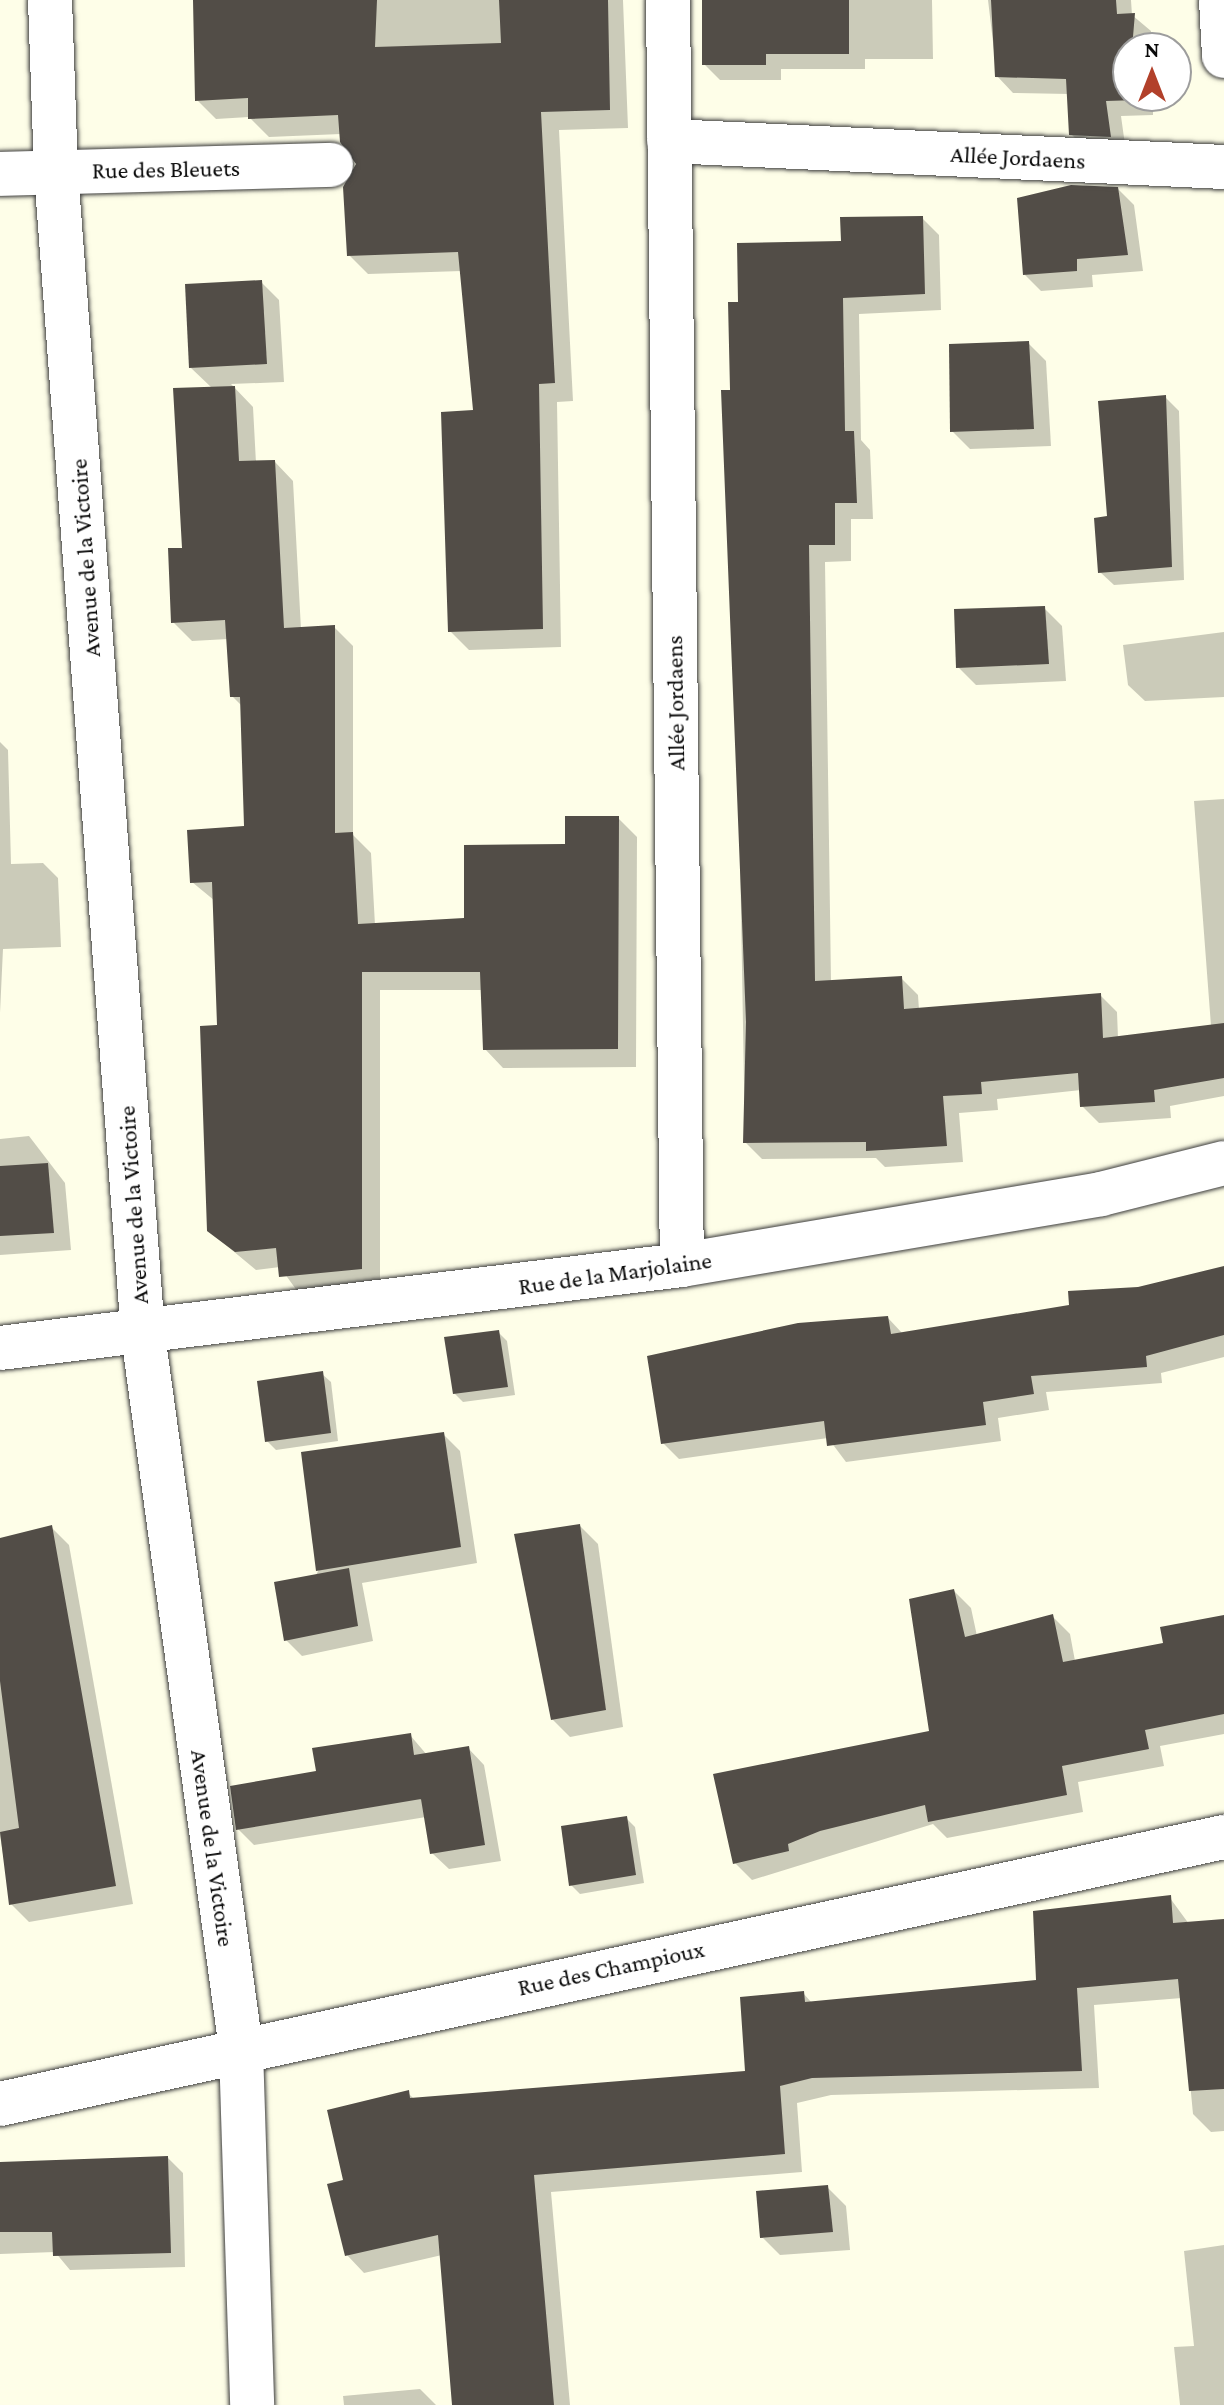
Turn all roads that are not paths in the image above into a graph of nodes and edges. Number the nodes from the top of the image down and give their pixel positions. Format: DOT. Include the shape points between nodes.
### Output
graph roads {
  1 [pos="50,0"];
  2 [pos="668,0"];
  3 [pos="1221,0"];
  4 [pos="1224,56"];
  5 [pos="669,141"];
  6 [pos="331,165"];
  7 [pos="1224,167"];
  8 [pos="56,172"];
  9 [pos="0,174"];
  10 [pos="1224,1163"];
  11 [pos="682,1265"];
  12 [pos="143,1335"];
  13 [pos="0,1348"];
  14 [pos="1224,1837"];
  15 [pos="241,2049"];
  16 [pos="0,2104"];
  17 [pos="252,2405"];
  1 -- 8 [label="street, Avenue de la Victoire"];
  2 -- 5 [label="street, Allée Jordaens"];
  3 -- 4 [label="street"];
  5 -- 7 [label="street, Allée Jordaens"];
  5 -- 11 [label="street, Allée Jordaens"];
  6 -- 8 [label="street, Rue des Bleuets"];
  8 -- 9 [label="street, Rue des Bleuets"];
  8 -- 12 [label="street, Avenue de la Victoire"];
  10 -- 11 [label="street, Rue de la Marjolaine" via="1101,1194"];
  11 -- 12 [label="street, Rue de la Marjolaine"];
  12 -- 13 [label="street, Rue de la Marjolaine"];
  12 -- 15 [label="street, Avenue de la Victoire"];
  14 -- 15 [label="street, Rue des Champioux"];
  15 -- 16 [label="street, Rue des Champioux"];
  15 -- 17 [label="street, Avenue de la Victoire"];
}
